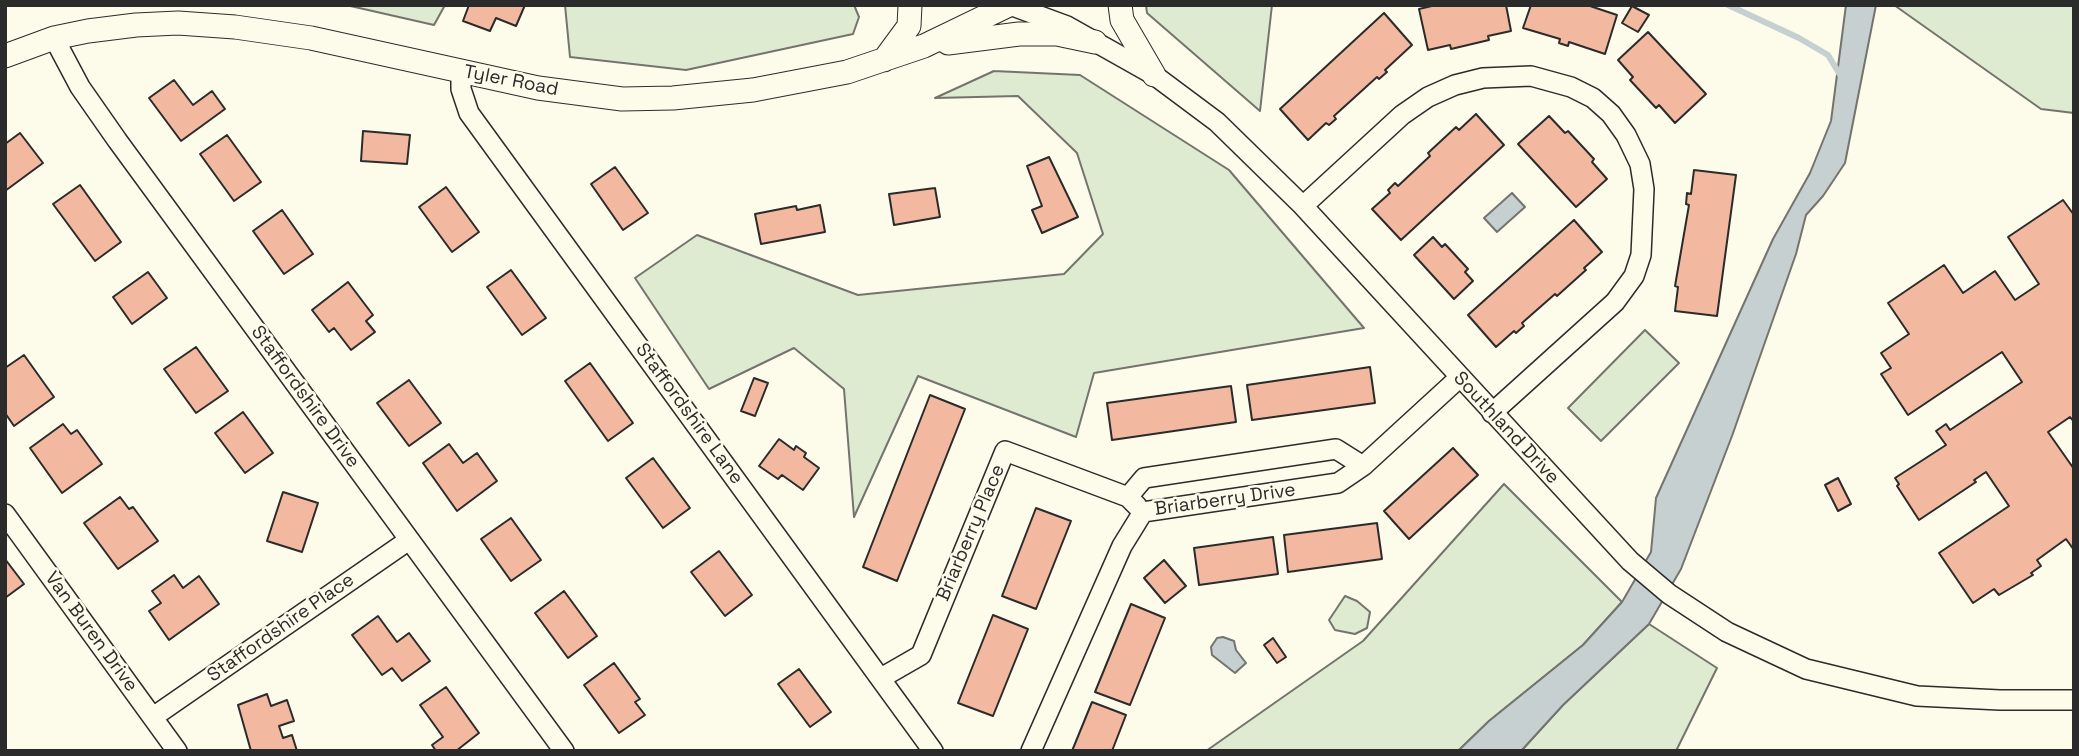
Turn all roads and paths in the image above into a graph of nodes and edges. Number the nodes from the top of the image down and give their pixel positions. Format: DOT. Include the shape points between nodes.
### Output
graph roads {
  1 [pos="910,5"];
  2 [pos="1010,5"];
  3 [pos="1120,5"];
  4 [pos="54,38"];
  5 [pos="1095,42"];
  6 [pos="924,47"];
  7 [pos="5,56"];
  8 [pos="884,60"];
  9 [pos="461,72"];
  10 [pos="1154,75"];
  11 [pos="1303,206"];
  12 [pos="1459,377"];
  13 [pos="1492,413"];
  14 [pos="1363,466"];
  15 [pos="1128,497"];
  16 [pos="1143,512"];
  17 [pos="5,514"];
  18 [pos="409,540"];
  19 [pos="881,678"];
  20 [pos="2074,700"];
  21 [pos="153,717"];
  22 [pos="177,751"];
  23 [pos="564,751"];
  24 [pos="933,751"];
  25 [pos="1031,751"];
  1 -- 8 [label="street" via="909,26"];
  2 -- 5 [label="street, Southland Drive"];
  2 -- 6 [label="street, Tyler Road"];
  3 -- 10 [label="street" via="1122,20"];
  4 -- 7 [label="street, Tyler Road"];
  4 -- 9 [label="street, Tyler Road" via="136,24 235,27 311,38"];
  4 -- 18 [label="street, Staffordshire Drive" via="80,87 117,140"];
  5 -- 6 [label="street" via="1057,34 1019,34"];
  5 -- 10 [label="street, Southland Drive"];
  6 -- 8 [label="street, Tyler Road"];
  8 -- 9 [label="street, Tyler Road" via="753,90 673,98 622,99"];
  9 -- 19 [label="street, Staffordshire Lane" via="469,113"];
  10 -- 11 [label="street, Southland Drive" via="1217,122"];
  11 -- 12 [label="street, Southland Drive"];
  11 -- 13 [label="street" via="1402,115 1455,85 1483,78 1531,76 1571,87 1611,114 1640,164 1644,189 1641,255 1633,276 1615,302"];
  12 -- 13 [label="street, Southland Drive"];
  12 -- 14 [label="street, Briarberry Drive"];
  13 -- 20 [label="street, Southland Drive" via="1630,561 1669,594 1727,632 1806,669 1917,696"];
  14 -- 15 [label="street, Briarberry Drive" via="1336,449 1144,478"];
  14 -- 16 [label="street, Briarberry Drive" via="1338,484"];
  15 -- 16 [label="street, Briarberry Drive"];
  15 -- 19 [label="street, Briarberry Place" via="1005,450 920,654"];
  16 -- 25 [label="street" via="1122,546"];
  17 -- 21 [label="street, Van Buren Drive"];
  18 -- 21 [label="street, Staffordshire Place"];
  18 -- 23 [label="street, Staffordshire Drive"];
  19 -- 24 [label="street, Staffordshire Lane"];
  21 -- 22 [label="street, Van Buren Drive"];
}
